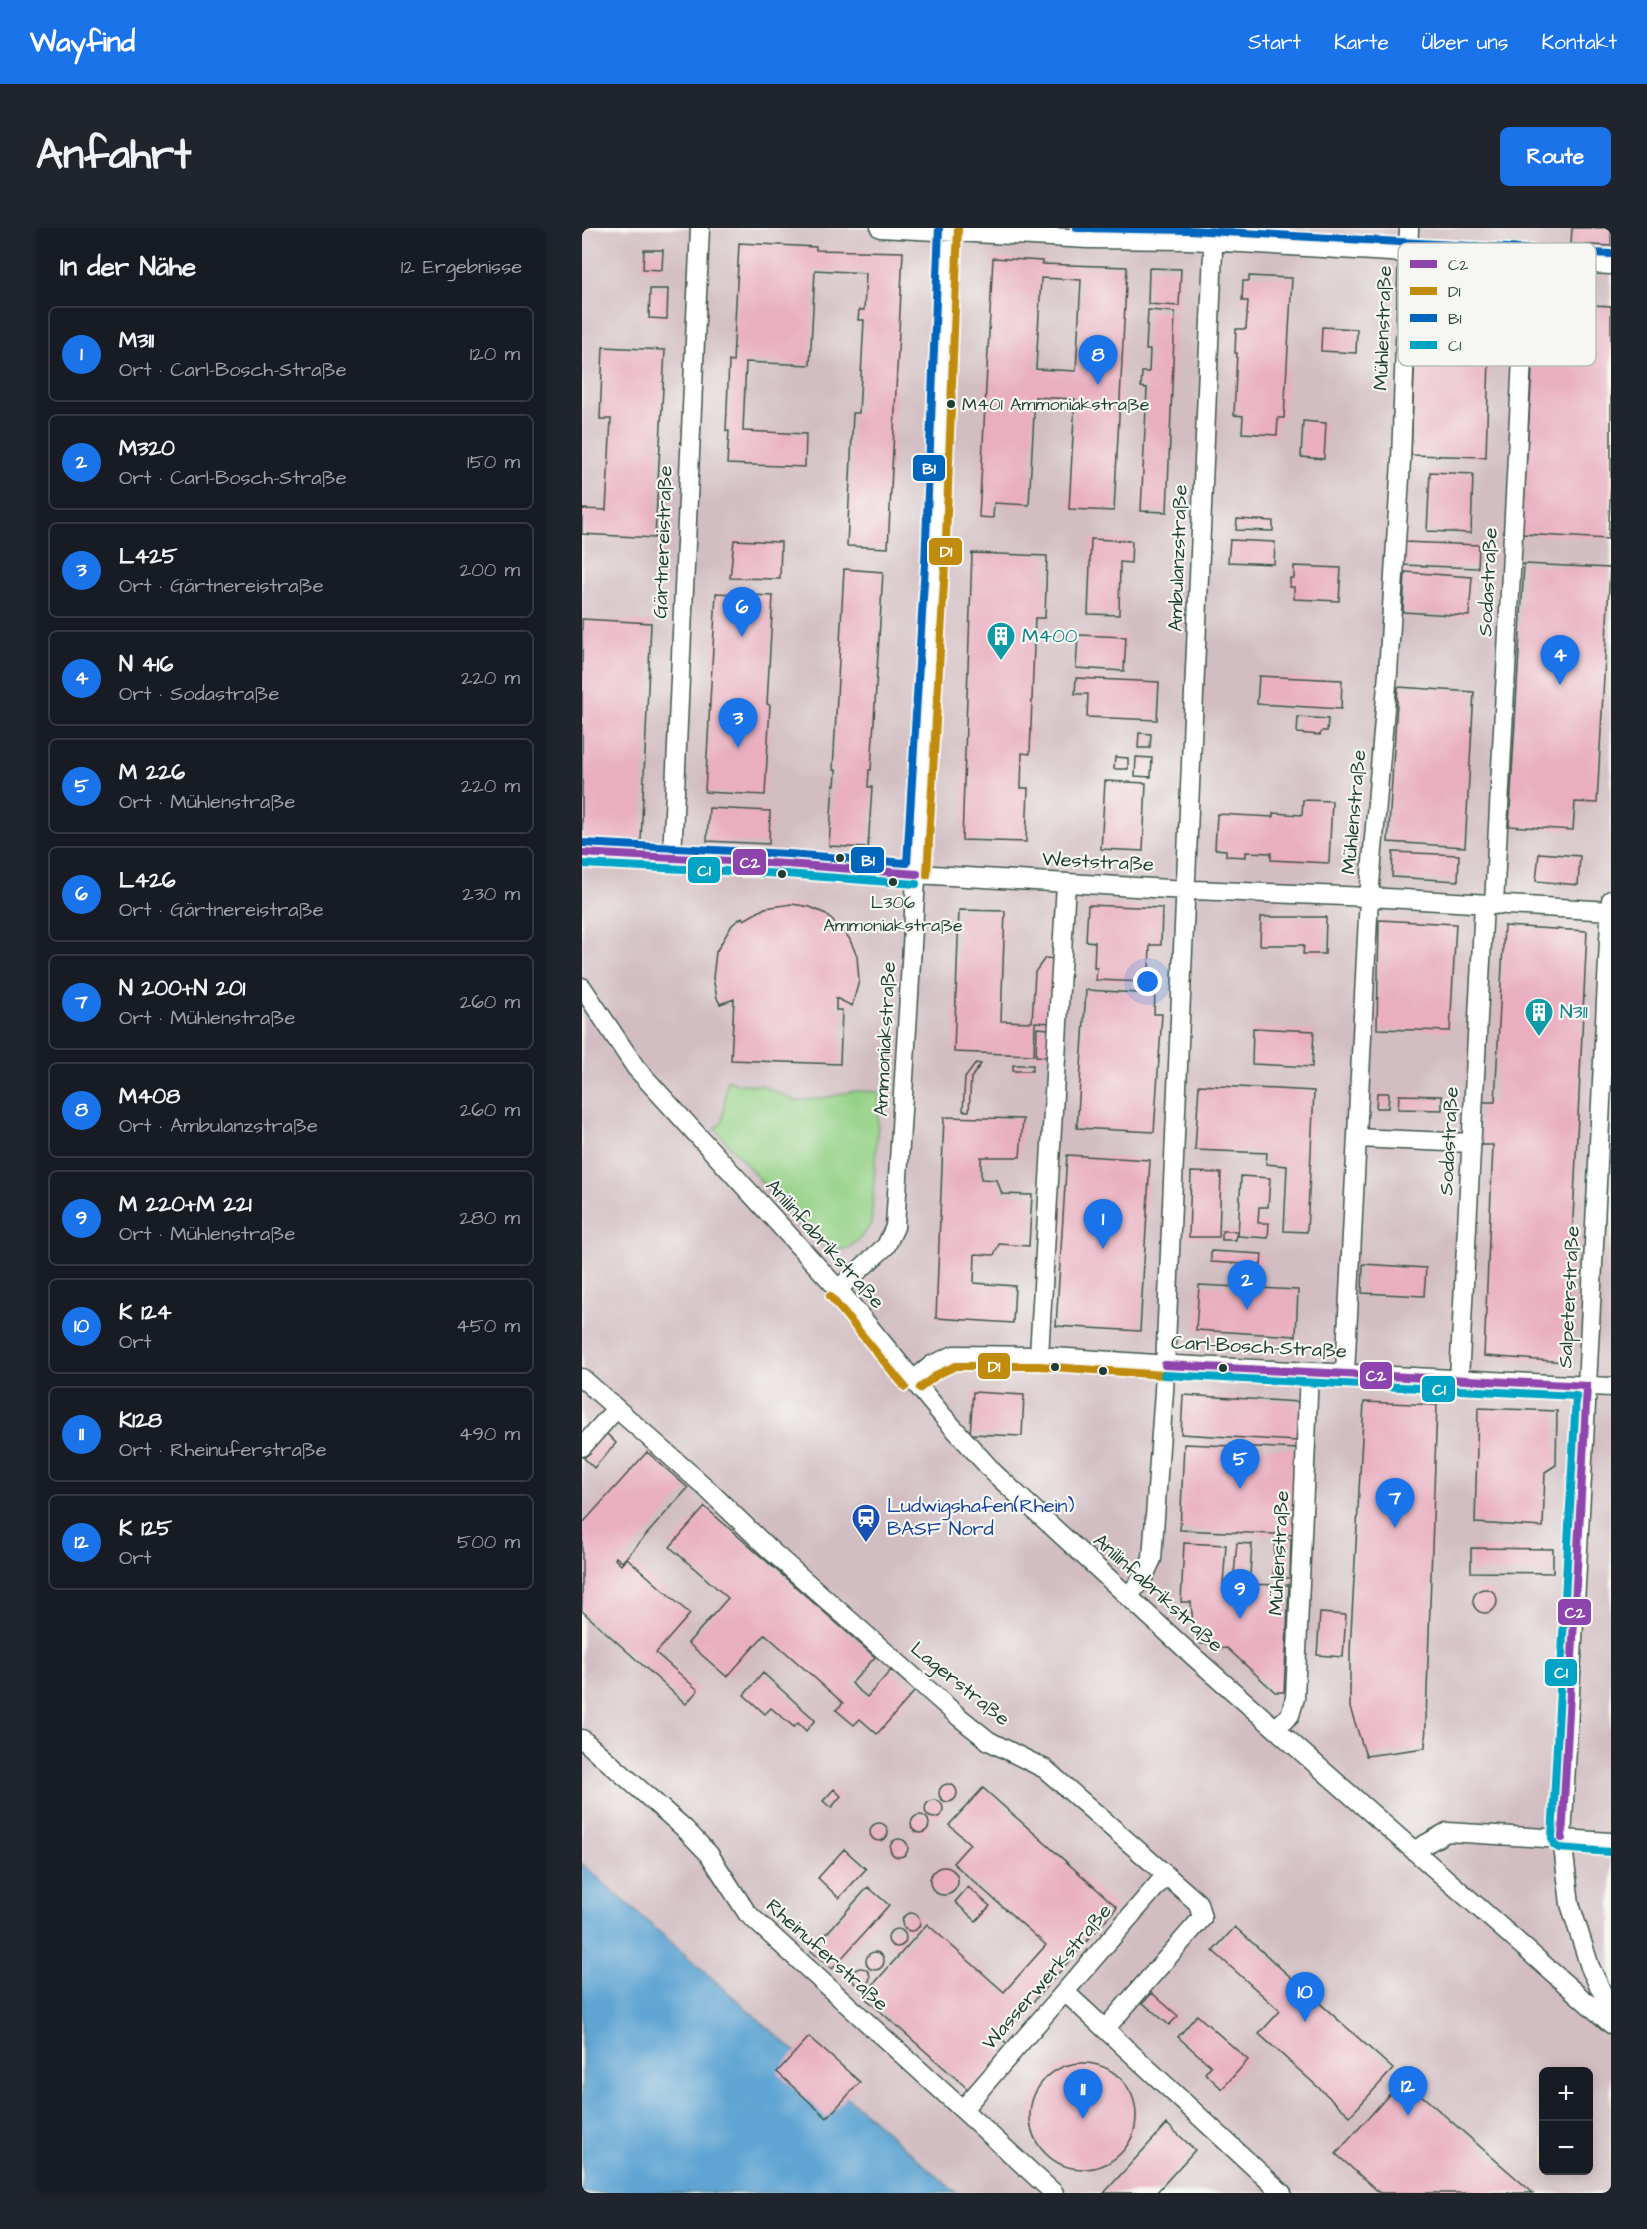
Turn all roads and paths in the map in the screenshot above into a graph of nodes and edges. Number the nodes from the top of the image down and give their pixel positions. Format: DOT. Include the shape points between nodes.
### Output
graph roads {
  1 [pos="700,228"];
  2 [pos="880,228"];
  3 [pos="1409,228"];
  4 [pos="948,230"];
  5 [pos="1213,235"];
  6 [pos="1408,243"];
  7 [pos="1398,253"];
  8 [pos="1596,264"];
  9 [pos="1611,265"];
  10 [pos="1404,366"];
  11 [pos="1521,366"];
  12 [pos="582,853"];
  13 [pos="672,858"];
  14 [pos="917,874"];
  15 [pos="1066,883"];
  16 [pos="1187,890"];
  17 [pos="1369,897"];
  18 [pos="1611,900"];
  19 [pos="1489,904"];
  20 [pos="1611,911"];
  21 [pos="582,987"];
  22 [pos="1357,1138"];
  23 [pos="1472,1143"];
  24 [pos="838,1289"];
  25 [pos="1039,1356"];
  26 [pos="1166,1365"];
  27 [pos="1309,1372"];
  28 [pos="1345,1374"];
  29 [pos="582,1378"];
  30 [pos="1459,1379"];
  31 [pos="913,1380"];
  32 [pos="1587,1386"];
  33 [pos="1611,1387"];
  34 [pos="616,1408"];
  35 [pos="582,1447"];
  36 [pos="1128,1597"];
  37 [pos="1276,1728"];
  38 [pos="582,1739"];
  39 [pos="1562,1838"];
  40 [pos="1611,1842"];
  41 [pos="1415,1850"];
  42 [pos="1166,1875"];
  43 [pos="1065,1992"];
  44 [pos="1611,2012"];
  45 [pos="1611,2024"];
  46 [pos="1105,2029"];
  47 [pos="963,2109"];
  48 [pos="1054,2193"];
  49 [pos="1282,2193"];
  1 -- 13 [label="street, Gärtnereistraße"];
  2 -- 4 [label="street"];
  3 -- 6 [label="street, Mühlenstraße"];
  4 -- 5 [label="street" via="1088,239"];
  4 -- 14 [label="street, Ammoniakstraße"];
  5 -- 7 [label="street"];
  5 -- 16 [label="street, Ambulanzstraße"];
  8 -- 9 [label="street"];
  10 -- 17 [label="street, Mühlenstraße" via="1388,673"];
  11 -- 19 [label="street, Sodastraße"];
  12 -- 13 [label="street, Weststraße"];
  13 -- 14 [label="street, Weststraße"];
  14 -- 15 [label="street, Weststraße"];
  14 -- 24 [label="street, Ammoniakstraße" via="895,1227 886,1246"];
  15 -- 16 [label="street, Weststraße"];
  15 -- 25 [label="street"];
  16 -- 17 [label="street, Weststraße"];
  16 -- 26 [label="street, Ambulanzstraße"];
  17 -- 19 [label="street, Weststraße"];
  17 -- 22 [label="street, Mühlenstraße"];
  18 -- 20 [label="street, Salpeterstraße"];
  19 -- 20 [label="street, Weststraße"];
  19 -- 23 [label="street, Sodastraße"];
  20 -- 32 [label="street, Salpeterstraße"];
  21 -- 24 [label="street, Anilinfabrikstraße" via="636,1068"];
  22 -- 23 [label="street"];
  22 -- 28 [label="street, Mühlenstraße"];
  23 -- 30 [label="street, Sodastraße"];
  24 -- 31 [label="street, Anilinfabrikstraße"];
  25 -- 26 [label="street, Carl-Bosch-Straße"];
  25 -- 31 [label="street, Carl-Bosch-Straße" via="954,1355"];
  26 -- 27 [label="street, Carl-Bosch-Straße"];
  26 -- 36 [label="street, Ambulanzstraße" via="1152,1558"];
  27 -- 28 [label="street, Carl-Bosch-Straße"];
  27 -- 37 [label="street, Mühlenstraße" via="1295,1698 1290,1715"];
  28 -- 30 [label="street, Carl-Bosch-Straße"];
  29 -- 34 [label="street, Lagerstraße"];
  30 -- 32 [label="street, Carl-Bosch-Straße"];
  31 -- 36 [label="street, Anilinfabrikstraße" via="994,1473"];
  32 -- 33 [label="street, Carl-Bosch-Straße"];
  32 -- 39 [label="street, Salpeterstraße"];
  34 -- 35 [label="street"];
  34 -- 42 [label="street, Lagerstraße" via="959,1717 989,1741 1045,1769"];
  36 -- 37 [label="street, Anilinfabrikstraße"];
  37 -- 41 [label="street, Anilinfabrikstraße"];
  38 -- 47 [label="street, Rheinuferstraße" via="709,1854 747,1913"];
  39 -- 40 [label="street"];
  39 -- 41 [label="street" via="1447,1832"];
  39 -- 44 [label="street, Salpeterstraße" via="1570,1904 1590,1967"];
  41 -- 45 [label="street, Anilinfabrikstraße"];
  42 -- 43 [label="street, Wasserwerkstraße"];
  42 -- 46 [label="street, Lagerstraße" via="1198,1903 1202,1918"];
  43 -- 46 [label="street"];
  43 -- 47 [label="street, Wasserwerkstraße"];
  46 -- 49 [label="street"];
  47 -- 48 [label="street, Rheinuferstraße"];
}
